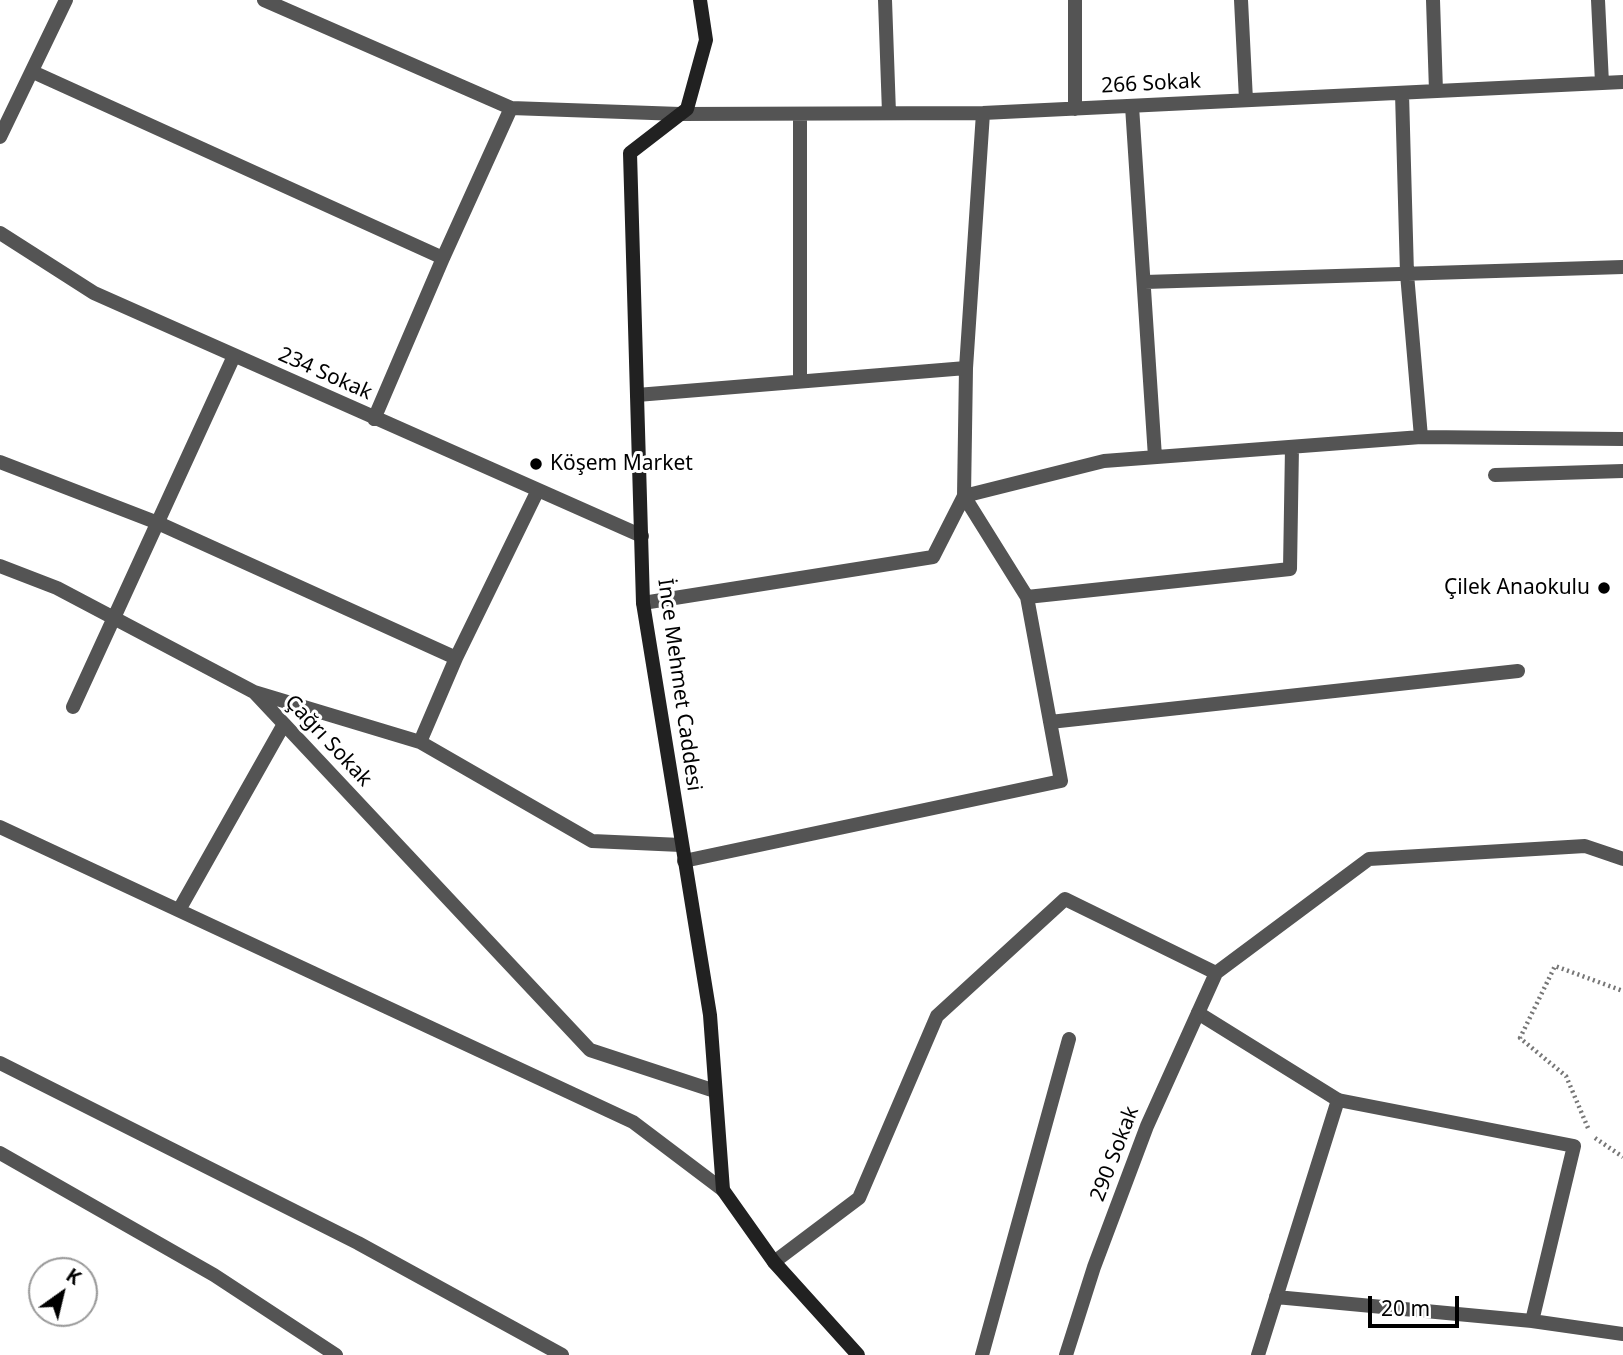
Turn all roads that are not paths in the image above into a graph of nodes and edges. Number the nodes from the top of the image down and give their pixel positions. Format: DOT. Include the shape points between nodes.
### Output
graph roads {
  1 [pos="66,0"];
  2 [pos="264,0"];
  3 [pos="700,0"];
  4 [pos="885,0"];
  5 [pos="1075,0"];
  6 [pos="1241,0"];
  7 [pos="1433,0"];
  8 [pos="1598,0"];
  9 [pos="33,72"];
  10 [pos="1623,82"];
  11 [pos="1601,83"];
  12 [pos="1436,91"];
  13 [pos="1402,93"];
  14 [pos="1246,100"];
  15 [pos="1132,106"];
  16 [pos="511,108"];
  17 [pos="1076,109"];
  18 [pos="889,113"];
  19 [pos="983,113"];
  20 [pos="680,114"];
  21 [pos="800,114"];
  22 [pos="0,137"];
  23 [pos="0,233"];
  24 [pos="443,258"];
  25 [pos="1623,267"];
  26 [pos="1408,274"];
  27 [pos="1145,282"];
  28 [pos="234,356"];
  29 [pos="966,368"];
  30 [pos="800,381"];
  31 [pos="637,395"];
  32 [pos="374,419"];
  33 [pos="1421,437"];
  34 [pos="1623,439"];
  35 [pos="1292,447"];
  36 [pos="1154,457"];
  37 [pos="0,462"];
  38 [pos="1623,471"];
  39 [pos="1495,475"];
  40 [pos="537,492"];
  41 [pos="964,496"];
  42 [pos="158,523"];
  43 [pos="642,536"];
  44 [pos="0,566"];
  45 [pos="1027,597"];
  46 [pos="643,603"];
  47 [pos="114,618"];
  48 [pos="456,659"];
  49 [pos="1518,671"];
  50 [pos="254,692"];
  51 [pos="73,707"];
  52 [pos="1050,722"];
  53 [pos="284,724"];
  54 [pos="421,742"];
  55 [pos="0,827"];
  56 [pos="681,845"];
  57 [pos="1623,859"];
  58 [pos="684,861"];
  59 [pos="178,910"];
  60 [pos="1216,973"];
  61 [pos="1198,1013"];
  62 [pos="1069,1039"];
  63 [pos="0,1063"];
  64 [pos="715,1091"];
  65 [pos="1338,1100"];
  66 [pos="0,1153"];
  67 [pos="723,1190"];
  68 [pos="774,1262"];
  69 [pos="1276,1297"];
  70 [pos="1532,1321"];
  71 [pos="1623,1334"];
  72 [pos="336,1355"];
  73 [pos="562,1355"];
  74 [pos="858,1355"];
  75 [pos="982,1355"];
  76 [pos="1066,1355"];
  77 [pos="1258,1355"];
  1 -- 9 [label="street"];
  2 -- 16 [label="street"];
  3 -- 20 [label="street, İnce Mehmet Caddesi" via="706,40 687,109"];
  4 -- 18 [label="street"];
  5 -- 17 [label="street"];
  6 -- 14 [label="street"];
  7 -- 12 [label="street"];
  8 -- 11 [label="street"];
  9 -- 22 [label="street"];
  9 -- 24 [label="street"];
  10 -- 11 [label="street, 266 Sokak"];
  11 -- 12 [label="street, 266 Sokak"];
  12 -- 13 [label="street, 266 Sokak"];
  13 -- 14 [label="street, 266 Sokak"];
  13 -- 26 [label="street"];
  14 -- 15 [label="street, 266 Sokak"];
  15 -- 17 [label="street, 266 Sokak"];
  15 -- 27 [label="street"];
  16 -- 20 [label="street, 266 Sokak"];
  16 -- 24 [label="street"];
  17 -- 19 [label="street, 266 Sokak"];
  18 -- 19 [label="street, 266 Sokak"];
  18 -- 21 [label="street, 266 Sokak"];
  19 -- 29 [label="street"];
  20 -- 21 [label="street, 266 Sokak"];
  20 -- 31 [label="street, İnce Mehmet Caddesi" via="630,153"];
  21 -- 30 [label="street"];
  23 -- 28 [label="street, 234 Sokak" via="94,293"];
  24 -- 32 [label="street"];
  25 -- 26 [label="street"];
  26 -- 27 [label="street"];
  26 -- 33 [label="street"];
  27 -- 36 [label="street"];
  28 -- 32 [label="street, 234 Sokak"];
  28 -- 42 [label="street"];
  29 -- 30 [label="street"];
  29 -- 41 [label="street"];
  30 -- 31 [label="street"];
  31 -- 43 [label="street, İnce Mehmet Caddesi"];
  32 -- 40 [label="street, 234 Sokak"];
  33 -- 34 [label="street"];
  33 -- 35 [label="street"];
  35 -- 36 [label="street"];
  35 -- 45 [label="street" via="1290,569"];
  36 -- 41 [label="street" via="1104,461"];
  37 -- 42 [label="street"];
  38 -- 39 [label="street"];
  40 -- 43 [label="street, 234 Sokak"];
  40 -- 48 [label="street"];
  41 -- 45 [label="street"];
  41 -- 46 [label="street" via="933,557"];
  42 -- 47 [label="street"];
  42 -- 48 [label="street"];
  43 -- 46 [label="street, İnce Mehmet Caddesi"];
  44 -- 47 [label="street" via="57,588"];
  45 -- 52 [label="street"];
  46 -- 56 [label="street, İnce Mehmet Caddesi"];
  47 -- 50 [label="street"];
  47 -- 51 [label="street"];
  48 -- 54 [label="street"];
  49 -- 52 [label="street"];
  50 -- 53 [label="street, Çağrı Sokak"];
  50 -- 54 [label="street, Çağrı Sokak"];
  52 -- 58 [label="street" via="1061,781"];
  53 -- 59 [label="street"];
  53 -- 64 [label="street, Çağrı Sokak" via="590,1050"];
  54 -- 56 [label="street, Çağrı Sokak" via="592,841"];
  55 -- 59 [label="street"];
  56 -- 58 [label="street, İnce Mehmet Caddesi"];
  57 -- 60 [label="street" via="1585,846 1369,859"];
  58 -- 64 [label="street, İnce Mehmet Caddesi" via="709,1015"];
  59 -- 67 [label="street" via="633,1122"];
  60 -- 61 [label="street, 290 Sokak"];
  60 -- 68 [label="street" via="1065,899 937,1016 859,1198"];
  61 -- 65 [label="street"];
  61 -- 76 [label="street, 290 Sokak" via="1147,1126"];
  62 -- 75 [label="street"];
  63 -- 73 [label="street" via="358,1243"];
  64 -- 67 [label="street, İnce Mehmet Caddesi"];
  65 -- 69 [label="street"];
  65 -- 70 [label="street" via="1574,1146"];
  66 -- 72 [label="street" via="214,1275"];
  67 -- 68 [label="street"];
  68 -- 74 [label="street"];
  69 -- 70 [label="street"];
  69 -- 77 [label="street"];
  70 -- 71 [label="street"];
}
